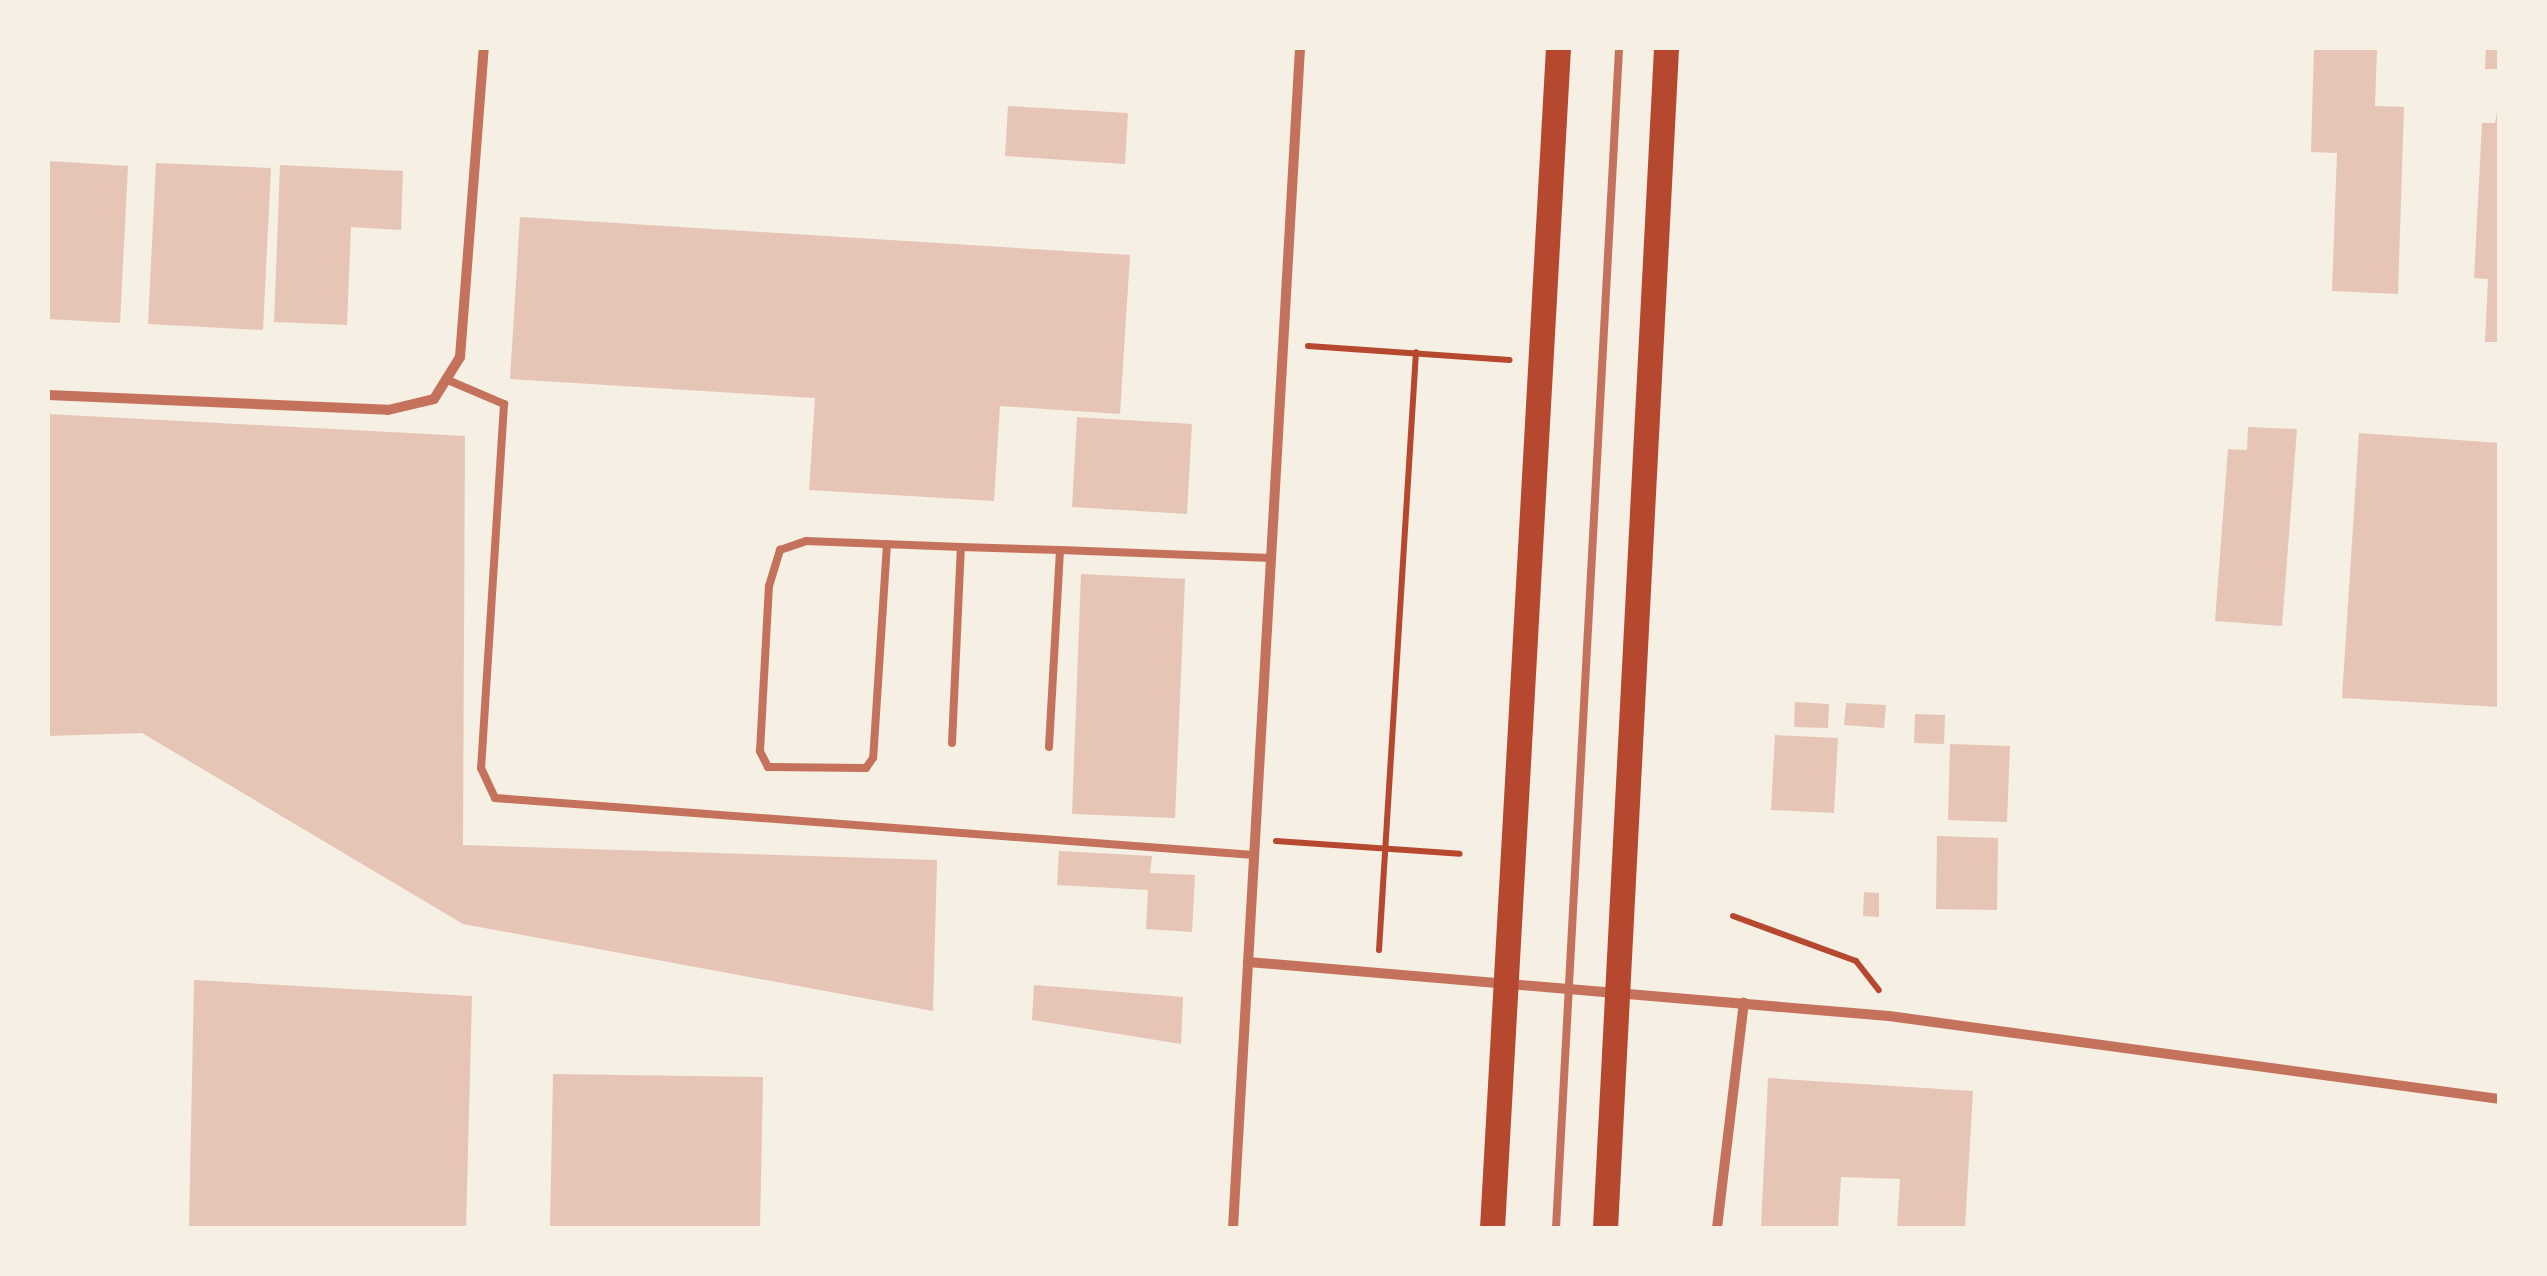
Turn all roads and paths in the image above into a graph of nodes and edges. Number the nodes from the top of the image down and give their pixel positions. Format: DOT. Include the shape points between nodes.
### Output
graph roads {
  1 [pos="484,48"];
  2 [pos="1300,48"];
  3 [pos="1558,48"];
  4 [pos="1619,48"];
  5 [pos="1666,48"];
  6 [pos="1283,344"];
  7 [pos="1416,352"];
  8 [pos="1541,363"];
  9 [pos="450,381"];
  10 [pos="48,395"];
  11 [pos="887,544"];
  12 [pos="960,547"];
  13 [pos="1060,550"];
  14 [pos="1271,558"];
  15 [pos="952,743"];
  16 [pos="1049,747"];
  17 [pos="1255,839"];
  18 [pos="1390,850"];
  19 [pos="1254,854"];
  20 [pos="1460,854"];
  21 [pos="1733,916"];
  22 [pos="1248,962"];
  23 [pos="1376,970"];
  24 [pos="1505,979"];
  25 [pos="1569,985"];
  26 [pos="1619,988"];
  27 [pos="1744,1003"];
  28 [pos="1890,1016"];
  29 [pos="2500,1099"];
  30 [pos="1233,1228"];
  31 [pos="1492,1228"];
  32 [pos="1556,1228"];
  33 [pos="1605,1228"];
  34 [pos="1717,1228"];
  1 -- 9 [label="street" via="468,290"];
  2 -- 6 [label="street"];
  3 -- 8 [label="main road"];
  4 -- 25 [label="lane"];
  5 -- 26 [label="main road"];
  6 -- 7 [label="path"];
  6 -- 14 [label="street"];
  7 -- 8 [label="path"];
  7 -- 18 [label="path"];
  8 -- 24 [label="main road"];
  9 -- 10 [label="street" via="434,399 388,410"];
  9 -- 19 [label="lane" via="504,404 481,768 495,798"];
  11 -- 11 [label="lane" via="873,758 866,768 768,767 760,750 769,586 780,550"];
  11 -- 12 [label="lane"];
  12 -- 13 [label="lane"];
  12 -- 15 [label="lane"];
  13 -- 14 [label="lane"];
  13 -- 16 [label="lane"];
  14 -- 17 [label="street"];
  17 -- 18 [label="path"];
  17 -- 19 [label="street"];
  18 -- 20 [label="path"];
  18 -- 23 [label="path"];
  19 -- 22 [label="street"];
  21 -- 28 [label="path" via="1856,960"];
  22 -- 23 [label="street"];
  22 -- 30 [label="street"];
  23 -- 24 [label="street"];
  24 -- 25 [label="street"];
  24 -- 31 [label="main road"];
  25 -- 26 [label="street"];
  25 -- 32 [label="lane"];
  26 -- 27 [label="street"];
  26 -- 33 [label="main road"];
  27 -- 28 [label="street"];
  27 -- 34 [label="street"];
  28 -- 29 [label="street"];
}
